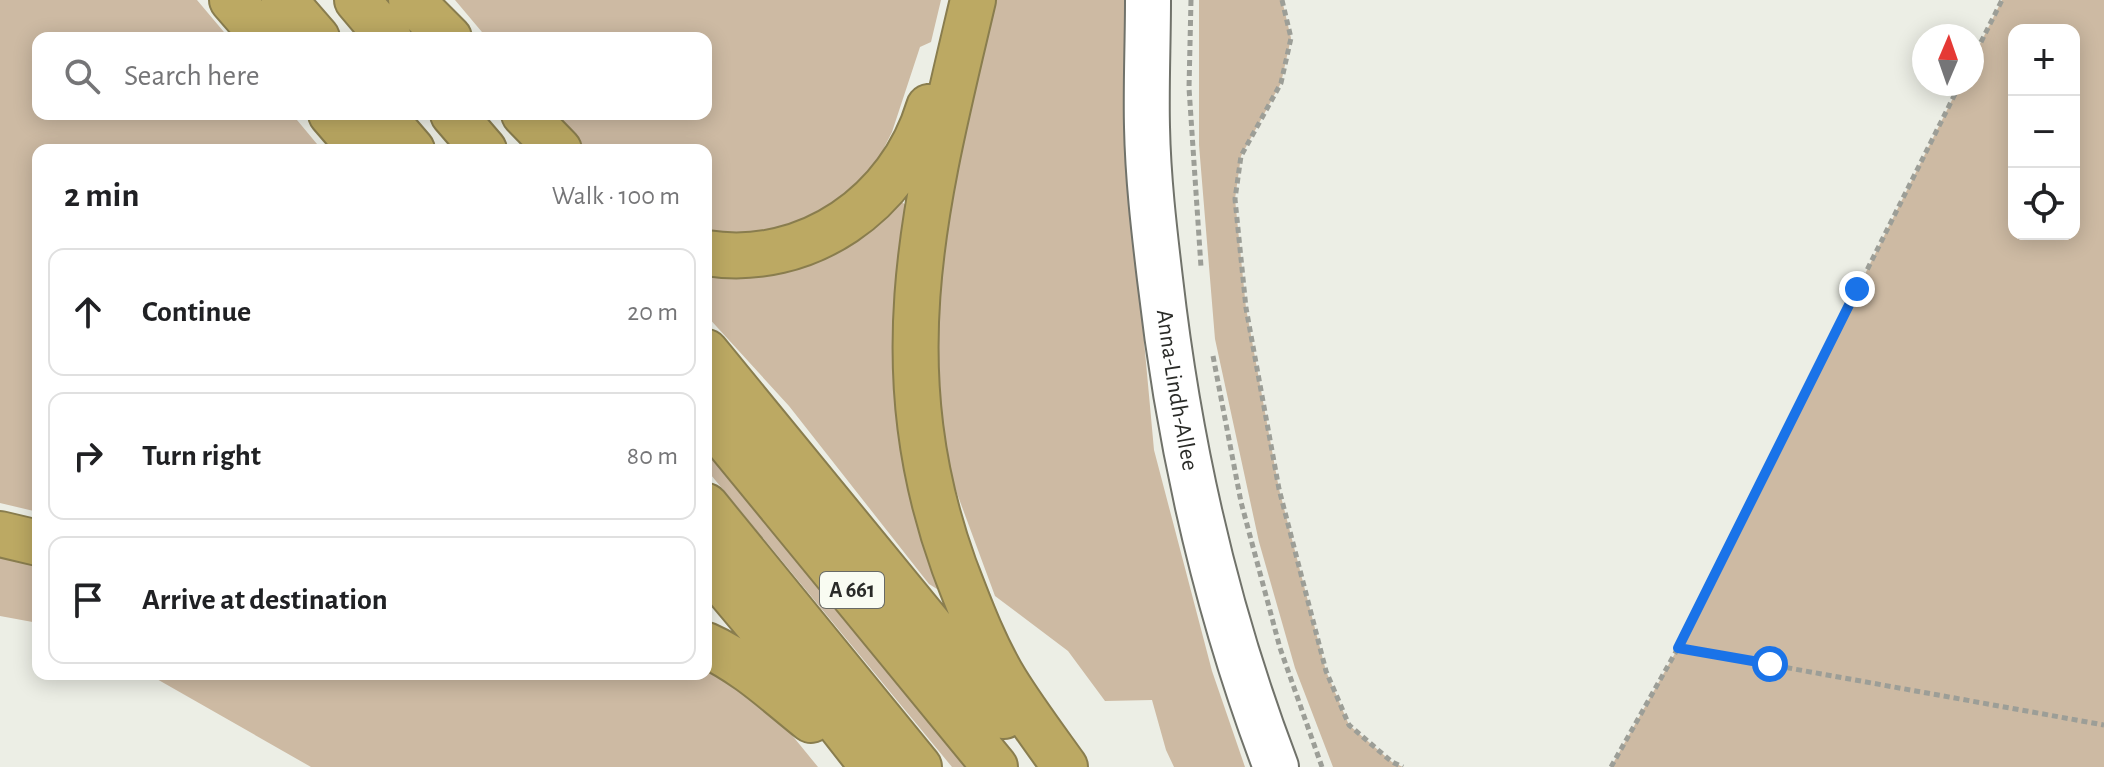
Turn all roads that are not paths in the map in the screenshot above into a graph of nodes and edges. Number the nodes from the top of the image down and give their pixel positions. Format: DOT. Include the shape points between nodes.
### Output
graph roads {
  1 [pos="232,0"];
  2 [pos="284,0"];
  3 [pos="357,0"];
  4 [pos="410,0"];
  5 [pos="955,0"];
  6 [pos="973,0"];
  7 [pos="1148,0"];
  8 [pos="260,32"];
  9 [pos="312,32"];
  10 [pos="384,32"];
  11 [pos="436,32"];
  12 [pos="443,32"];
  13 [pos="326,120"];
  14 [pos="336,120"];
  15 [pos="386,120"];
  16 [pos="458,120"];
  17 [pos="510,120"];
  18 [pos="530,120"];
  19 [pos="340,144"];
  20 [pos="357,144"];
  21 [pos="407,144"];
  22 [pos="479,144"];
  23 [pos="531,144"];
  24 [pos="553,144"];
  25 [pos="712,254"];
  26 [pos="712,359"];
  27 [pos="712,422"];
  28 [pos="712,513"];
  29 [pos="0,514"];
  30 [pos="32,522"];
  31 [pos="0,534"];
  32 [pos="32,542"];
  33 [pos="712,570"];
  34 [pos="712,648"];
  35 [pos="871,767"];
  36 [pos="919,767"];
  37 [pos="995,767"];
  38 [pos="1046,767"];
  39 [pos="1065,767"];
  40 [pos="1276,767"];
  1 -- 8 [label="highway"];
  2 -- 9 [label="highway"];
  3 -- 10 [label="highway"];
  4 -- 11 [label="highway"];
  4 -- 12 [label="highway"];
  5 -- 25 [label="highway" via="914,148 875,198 843,224 797,246 765,255"];
  6 -- 39 [label="highway" via="921,249 914,321 917,408 931,492 967,602 1006,681"];
  7 -- 40 [label="main road, Anna-Lindh-Allee" via="1149,156 1175,393 1205,540"];
  13 -- 19 [label="highway"];
  14 -- 20 [label="highway"];
  15 -- 21 [label="highway"];
  16 -- 22 [label="highway"];
  17 -- 23 [label="highway"];
  18 -- 24 [label="highway"];
  26 -- 38 [label="highway"];
  27 -- 37 [label="highway, A 661"];
  28 -- 36 [label="highway, A 661"];
  29 -- 30 [label="highway"];
  31 -- 32 [label="highway"];
  33 -- 35 [label="highway"];
  34 -- 35 [label="highway" via="769,684"];
}
